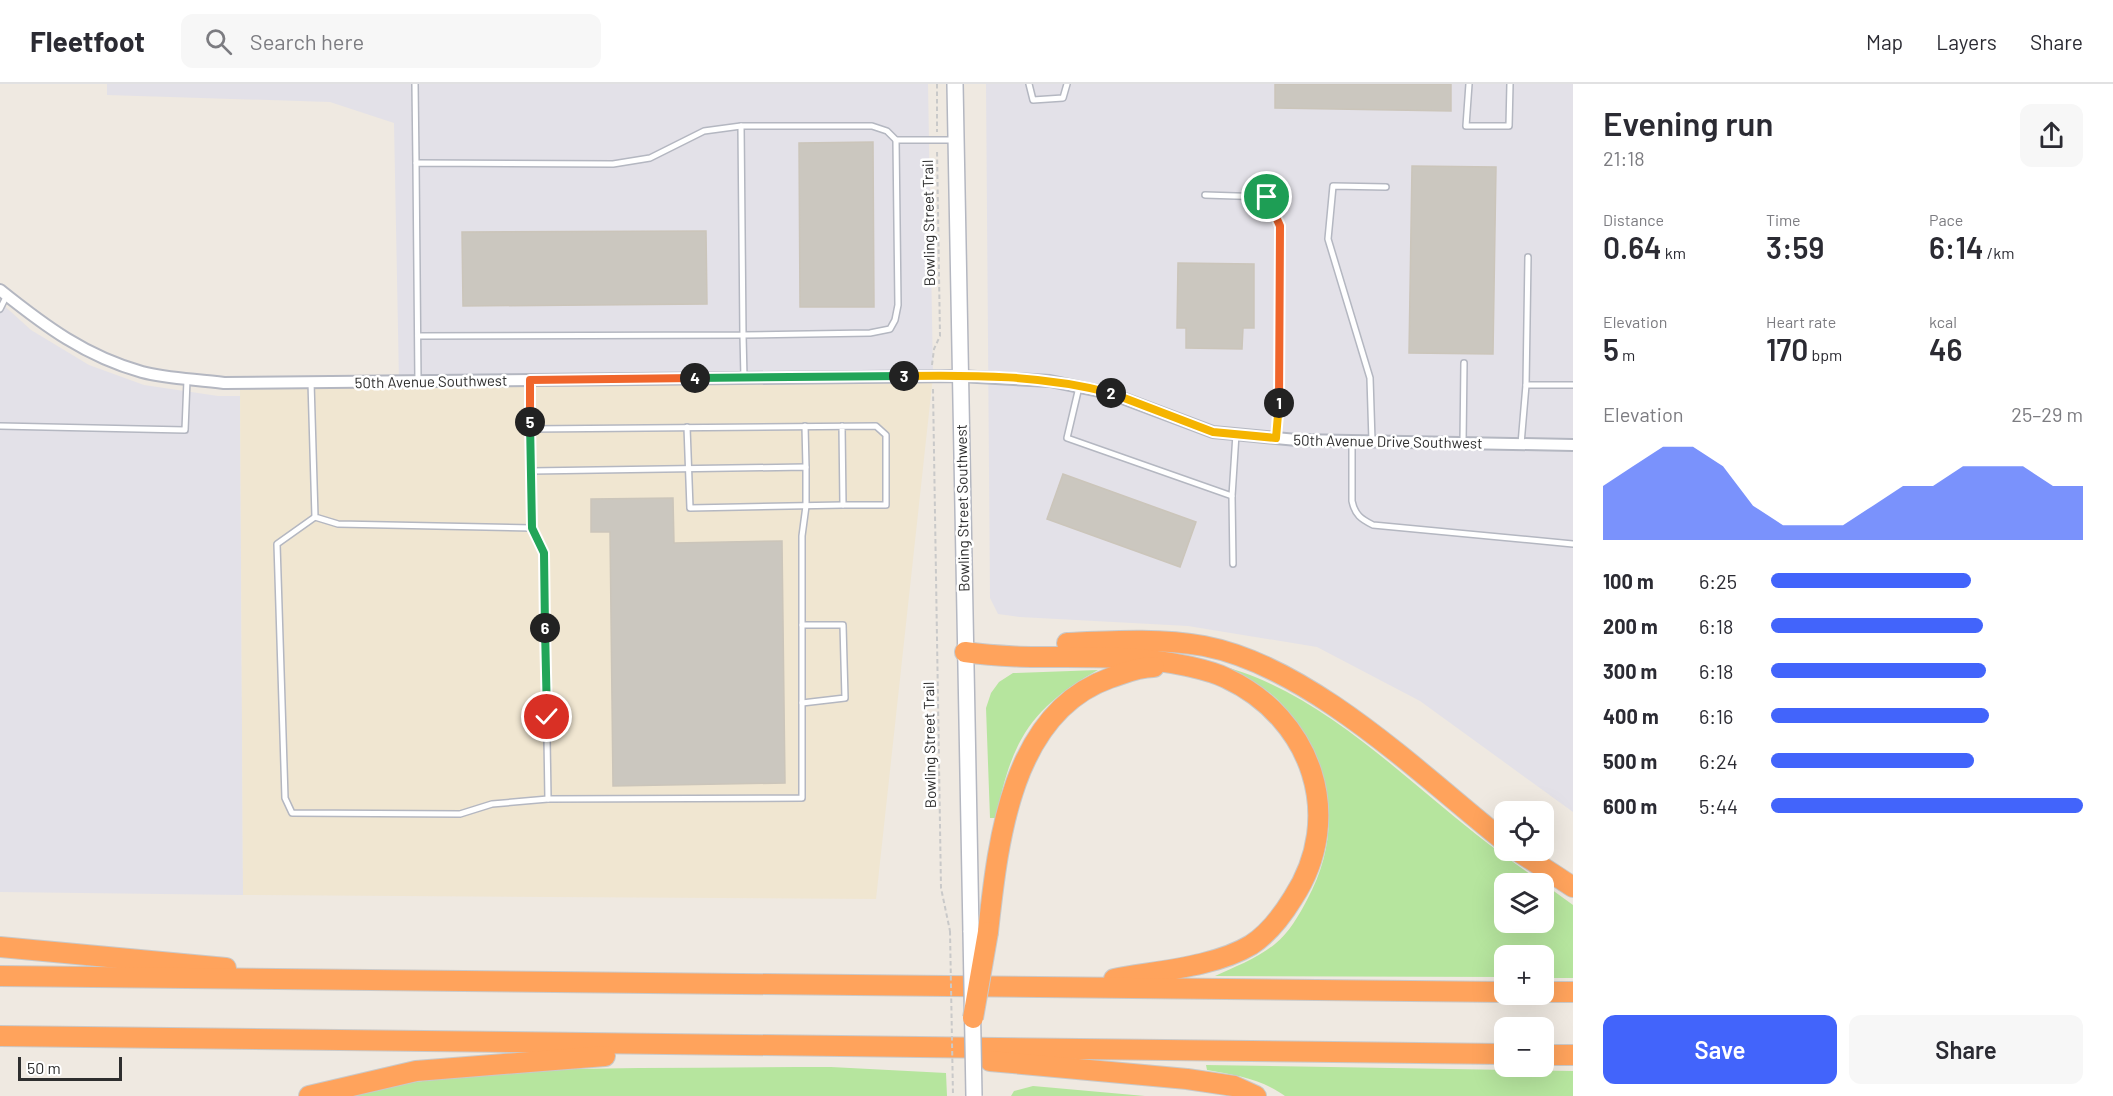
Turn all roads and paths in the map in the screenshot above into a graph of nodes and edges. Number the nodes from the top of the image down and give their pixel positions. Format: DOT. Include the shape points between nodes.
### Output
graph roads {
  1 [pos="415,84"];
  2 [pos="937,84"];
  3 [pos="955,84"];
  4 [pos="1029,84"];
  5 [pos="1067,84"];
  6 [pos="1468,84"];
  7 [pos="1510,84"];
  8 [pos="741,126"];
  9 [pos="896,140"];
  10 [pos="937,140"];
  11 [pos="956,140"];
  12 [pos="416,164"];
  13 [pos="1386,187"];
  14 [pos="1205,195"];
  15 [pos="1528,257"];
  16 [pos="3,292"];
  17 [pos="0,309"];
  18 [pos="744,335"];
  19 [pos="418,336"];
  20 [pos="932,361"];
  21 [pos="1464,363"];
  22 [pos="959,376"];
  23 [pos="187,378"];
  24 [pos="744,378"];
  25 [pos="530,380"];
  26 [pos="418,381"];
  27 [pos="311,382"];
  28 [pos="1526,385"];
  29 [pos="1573,385"];
  30 [pos="1079,387"];
  31 [pos="933,393"];
  32 [pos="0,426"];
  33 [pos="804,426"];
  34 [pos="842,426"];
  35 [pos="687,427"];
  36 [pos="530,429"];
  37 [pos="1236,434"];
  38 [pos="1276,438"];
  39 [pos="1352,441"];
  40 [pos="1372,441"];
  41 [pos="1463,443"];
  42 [pos="1521,444"];
  43 [pos="1573,445"];
  44 [pos="806,467"];
  45 [pos="688,470"];
  46 [pos="531,471"];
  47 [pos="1232,496"];
  48 [pos="843,505"];
  49 [pos="806,506"];
  50 [pos="315,518"];
  51 [pos="532,528"];
  52 [pos="1573,544"];
  53 [pos="1233,564"];
  54 [pos="802,625"];
  55 [pos="965,652"];
  56 [pos="1199,669"];
  57 [pos="802,703"];
  58 [pos="548,799"];
  59 [pos="1494,833"];
  60 [pos="1533,861"];
  61 [pos="1573,887"];
  62 [pos="979,932"];
  63 [pos="0,947"];
  64 [pos="0,976"];
  65 [pos="345,980"];
  66 [pos="1071,987"];
  67 [pos="1494,992"];
  68 [pos="1554,992"];
  69 [pos="1573,992"];
  70 [pos="973,1018"];
  71 [pos="0,1036"];
  72 [pos="728,1046"];
  73 [pos="826,1047"];
  74 [pos="1494,1054"];
  75 [pos="1554,1055"];
  76 [pos="1573,1055"];
  77 [pos="309,1096"];
  78 [pos="953,1096"];
  79 [pos="974,1096"];
  80 [pos="1256,1096"];
  1 -- 12 [label="lane"];
  2 -- 10 [label="path, Bowling Street Trail"];
  3 -- 11 [label="main road, Bowling Street Southwest"];
  4 -- 5 [label="lane" via="1033,100 1063,98"];
  6 -- 7 [label="lane" via="1466,126 1496,127 1509,126"];
  8 -- 9 [label="lane" via="872,126"];
  8 -- 12 [label="lane" via="704,131 650,158 613,164"];
  8 -- 18 [label="lane"];
  9 -- 10 [label="lane"];
  9 -- 18 [label="lane" via="898,305 890,329 870,333"];
  10 -- 11 [label="lane"];
  10 -- 20 [label="path, Bowling Street Trail" via="940,336"];
  11 -- 22 [label="main road, Bowling Street Southwest"];
  12 -- 19 [label="lane"];
  13 -- 40 [label="lane" via="1333,186 1328,239 1370,378"];
  14 -- 38 [label="lane" via="1267,197 1280,226"];
  15 -- 28 [label="lane"];
  16 -- 17 [label="lane"];
  16 -- 23 [label="street, 50th Avenue Southwest" via="79,348 143,372"];
  18 -- 19 [label="lane"];
  18 -- 24 [label="lane"];
  19 -- 26 [label="lane"];
  21 -- 41 [label="lane"];
  22 -- 24 [label="street, 50th Avenue Southwest"];
  22 -- 30 [label="street, 50th Avenue Drive Southwest" via="1050,381"];
  22 -- 55 [label="main road, Bowling Street Southwest"];
  23 -- 27 [label="street, 50th Avenue Southwest" via="224,383"];
  23 -- 32 [label="lane" via="185,430"];
  24 -- 25 [label="street, 50th Avenue Southwest"];
  25 -- 26 [label="street, 50th Avenue Southwest"];
  25 -- 36 [label="lane"];
  26 -- 27 [label="street, 50th Avenue Southwest"];
  27 -- 50 [label="lane"];
  28 -- 29 [label="lane"];
  28 -- 42 [label="lane"];
  30 -- 37 [label="street, 50th Avenue Drive Southwest" via="1109,393 1213,432"];
  30 -- 47 [label="lane" via="1067,438"];
  31 -- 78 [label="path, Bowling Street Trail, bridge" via="941,888 950,931"];
  33 -- 34 [label="lane"];
  33 -- 35 [label="lane"];
  33 -- 44 [label="lane"];
  34 -- 48 [label="lane"];
  34 -- 48 [label="lane" via="876,426 886,435 886,505"];
  35 -- 36 [label="lane"];
  35 -- 45 [label="lane"];
  36 -- 46 [label="lane"];
  37 -- 38 [label="street, 50th Avenue Drive Southwest"];
  37 -- 47 [label="lane"];
  38 -- 39 [label="street, 50th Avenue Drive Southwest"];
  39 -- 40 [label="street, 50th Avenue Drive Southwest"];
  39 -- 52 [label="lane" via="1354,510 1373,525"];
  40 -- 41 [label="street, 50th Avenue Drive Southwest"];
  41 -- 42 [label="street, 50th Avenue Drive Southwest"];
  42 -- 43 [label="street, 50th Avenue Drive Southwest"];
  44 -- 45 [label="lane"];
  44 -- 49 [label="lane"];
  45 -- 46 [label="lane"];
  45 -- 49 [label="lane" via="690,508"];
  46 -- 51 [label="lane"];
  47 -- 53 [label="lane"];
  48 -- 49 [label="lane"];
  49 -- 54 [label="lane"];
  50 -- 51 [label="lane" via="338,524"];
  50 -- 58 [label="lane" via="277,544 285,798 292,813 460,814 492,804"];
  51 -- 58 [label="lane" via="544,553"];
  54 -- 57 [label="lane"];
  54 -- 57 [label="lane" via="843,625 845,698"];
  55 -- 56 [label="highway" via="1000,657 1156,659"];
  55 -- 59 [label="highway" via="1129,640 1204,646 1248,660 1288,677 1348,716"];
  55 -- 62 [label="main road, Bowling Street Southwest"];
  56 -- 62 [label="highway" via="1142,667 1100,682 1062,706 1044,727 1017,780"];
  56 -- 66 [label="highway" via="1247,688 1271,706 1302,746 1316,789 1318,823 1314,856 1305,881 1281,918 1251,945 1213,960"];
  57 -- 58 [label="lane" via="802,798"];
  60 -- 61 [label="highway"];
  62 -- 70 [label="highway, bridge"];
  63 -- 65 [label="highway"];
  64 -- 65 [label="highway"];
  65 -- 66 [label="highway"];
  66 -- 67 [label="highway"];
  68 -- 69 [label="highway"];
  70 -- 79 [label="main road, bridge"];
  71 -- 72 [label="highway"];
  72 -- 73 [label="highway"];
  72 -- 77 [label="highway" via="416,1071"];
  73 -- 74 [label="highway"];
  73 -- 80 [label="highway" via="1187,1079 1234,1086"];
  75 -- 76 [label="highway"];
}
